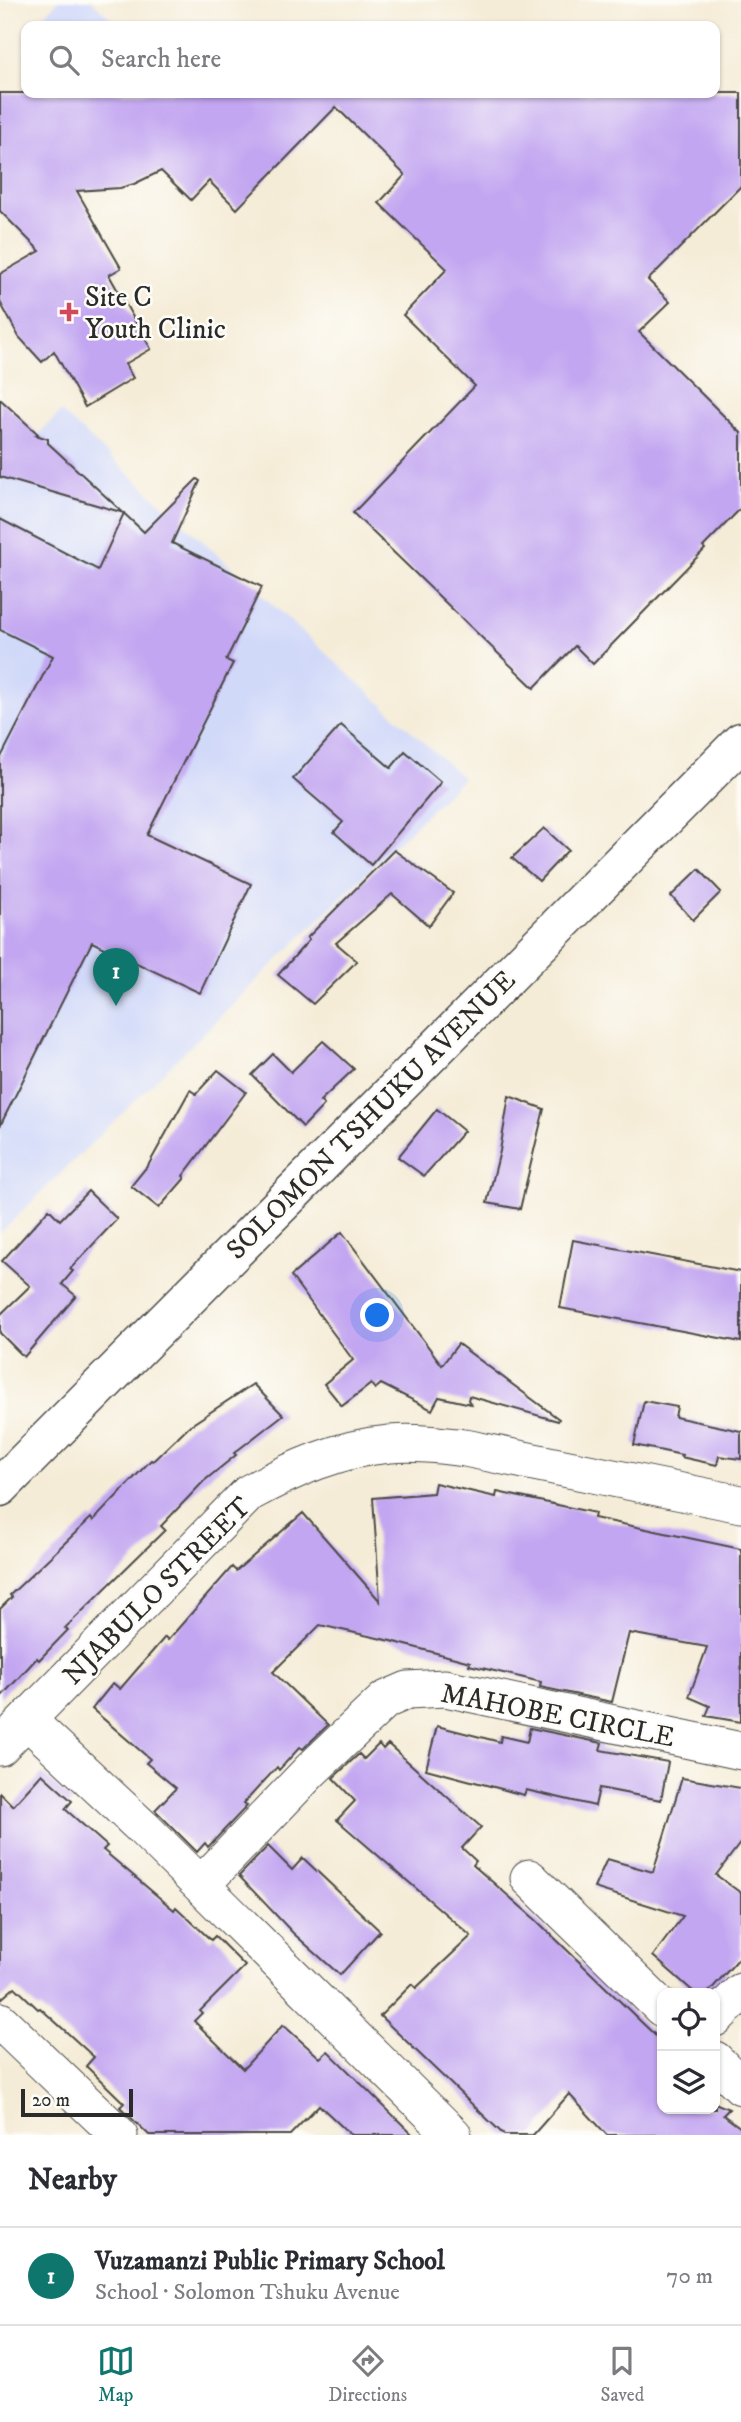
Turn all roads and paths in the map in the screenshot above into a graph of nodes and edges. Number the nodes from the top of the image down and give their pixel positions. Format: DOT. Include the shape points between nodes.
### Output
graph roads {
  1 [pos="741,742"];
  2 [pos="0,1487"];
  3 [pos="741,1504"];
  4 [pos="27,1720"];
  5 [pos="0,1747"];
  6 [pos="741,1751"];
  7 [pos="529,1878"];
  8 [pos="201,1885"];
  9 [pos="741,1992"];
  10 [pos="657,2003"];
  11 [pos="720,2013"];
  12 [pos="0,2021"];
  13 [pos="720,2065"];
  14 [pos="741,2086"];
  15 [pos="119,2135"];
  16 [pos="453,2135"];
  1 -- 2 [label="street, SOLOMON TSHUKU AVENUE"];
  3 -- 4 [label="street, NJABULO STREET" via="465,1448 389,1444 338,1453 291,1470 249,1493"];
  4 -- 5 [label="street, NJABULO STREET"];
  4 -- 8 [label="street"];
  6 -- 8 [label="street, MAHOBE CIRCLE" via="445,1688 408,1690 385,1700"];
  7 -- 10 [label="street"];
  8 -- 16 [label="street"];
  9 -- 11 [label="street"];
  12 -- 15 [label="street"];
  13 -- 14 [label="street"];
}
